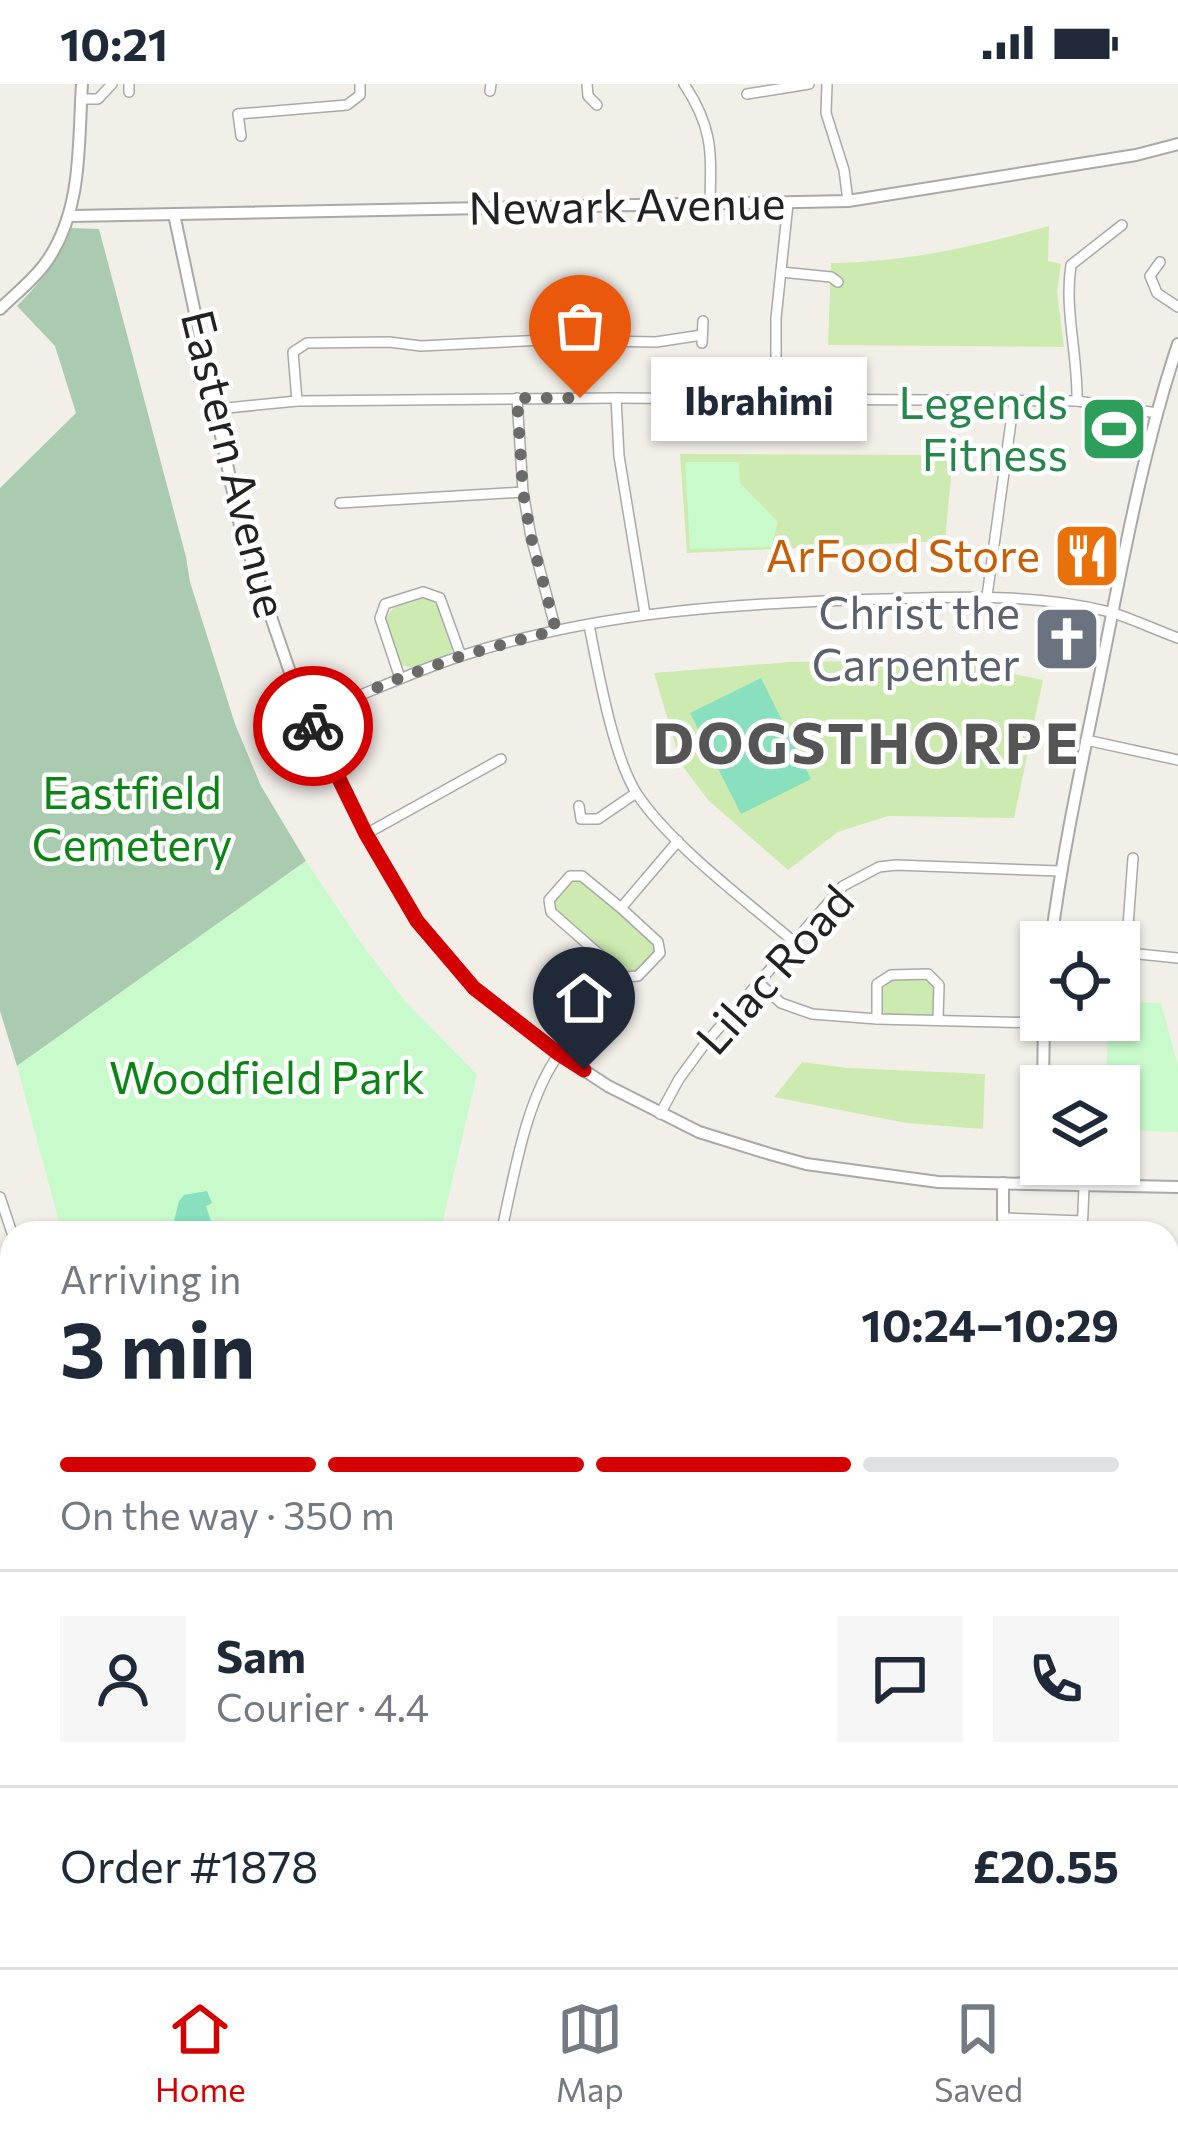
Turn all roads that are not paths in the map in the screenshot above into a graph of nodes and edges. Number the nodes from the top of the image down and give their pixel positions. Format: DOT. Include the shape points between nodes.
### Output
graph roads {
  1 [pos="82,84"];
  2 [pos="112,84"];
  3 [pos="360,84"];
  4 [pos="587,84"];
  5 [pos="684,84"];
  6 [pos="809,84"];
  7 [pos="827,84"];
  8 [pos="759,88"];
  9 [pos="747,94"];
  10 [pos="81,98"];
  11 [pos="597,105"];
  12 [pos="241,136"];
  13 [pos="1178,144"];
  14 [pos="848,202"];
  15 [pos="788,204"];
  16 [pos="710,205"];
  17 [pos="174,214"];
  18 [pos="70,216"];
  19 [pos="1122,225"];
  20 [pos="1160,262"];
  21 [pos="781,272"];
  22 [pos="838,281"];
  23 [pos="1178,307"];
  24 [pos="0,309"];
  25 [pos="703,321"];
  26 [pos="464,332"];
  27 [pos="1178,344"];
  28 [pos="464,345"];
  29 [pos="517,398"];
  30 [pos="616,398"];
  31 [pos="776,400"];
  32 [pos="1015,400"];
  33 [pos="1077,400"];
  34 [pos="297,401"];
  35 [pos="217,410"];
  36 [pos="1157,413"];
  37 [pos="523,492"];
  38 [pos="340,503"];
  39 [pos="987,596"];
  40 [pos="1112,613"];
  41 [pos="645,614"];
  42 [pos="589,625"];
  43 [pos="556,630"];
  44 [pos="1178,638"];
  45 [pos="461,656"];
  46 [pos="400,678"];
  47 [pos="308,716"];
  48 [pos="1086,740"];
  49 [pos="501,759"];
  50 [pos="1178,760"];
  51 [pos="636,793"];
  52 [pos="579,806"];
  53 [pos="366,834"];
  54 [pos="678,841"];
  55 [pos="1133,858"];
  56 [pos="1060,871"];
  57 [pos="621,908"];
  58 [pos="1054,921"];
  59 [pos="1126,921"];
  60 [pos="793,941"];
  61 [pos="1140,955"];
  62 [pos="1178,958"];
  63 [pos="759,983"];
  64 [pos="877,1019"];
  65 [pos="938,1020"];
  66 [pos="1020,1022"];
  67 [pos="559,1054"];
  68 [pos="660,1114"];
  69 [pos="1003,1183"];
  70 [pos="1020,1183"];
  71 [pos="1055,1185"];
  72 [pos="1084,1187"];
  73 [pos="1178,1187"];
  74 [pos="1003,1218"];
  75 [pos="504,1221"];
  76 [pos="1029,1221"];
  77 [pos="1082,1221"];
  1 -- 10 [label="street"];
  2 -- 10 [label="street" via="98,99"];
  3 -- 12 [label="street" via="347,105 238,114"];
  4 -- 11 [label="street"];
  5 -- 16 [label="street" via="711,141"];
  6 -- 8 [label="street"];
  7 -- 14 [label="street" via="826,113"];
  8 -- 9 [label="street"];
  10 -- 18 [label="street"];
  13 -- 14 [label="street, Newark Avenue"];
  14 -- 15 [label="street, Newark Avenue"];
  15 -- 16 [label="street, Newark Avenue"];
  15 -- 21 [label="street"];
  16 -- 17 [label="street, Newark Avenue"];
  17 -- 18 [label="street, Newark Avenue"];
  17 -- 35 [label="street, Eastern Avenue"];
  18 -- 24 [label="street" via="46,264"];
  19 -- 33 [label="street" via="1071,265"];
  20 -- 23 [label="street" via="1150,276 1157,293"];
  21 -- 22 [label="street"];
  21 -- 31 [label="street"];
  25 -- 28 [label="street" via="702,339"];
  26 -- 28 [label="street"];
  27 -- 36 [label="street"];
  28 -- 34 [label="street" via="307,343 293,352"];
  29 -- 30 [label="street"];
  29 -- 34 [label="street"];
  29 -- 37 [label="street"];
  30 -- 31 [label="street"];
  30 -- 41 [label="street"];
  31 -- 32 [label="street"];
  32 -- 33 [label="street"];
  32 -- 39 [label="street"];
  33 -- 36 [label="street"];
  34 -- 35 [label="street"];
  35 -- 47 [label="street, Eastern Avenue" via="242,530"];
  36 -- 40 [label="street"];
  37 -- 38 [label="street"];
  37 -- 43 [label="street"];
  39 -- 40 [label="street"];
  39 -- 41 [label="street" via="752,602"];
  40 -- 44 [label="street"];
  40 -- 48 [label="street"];
  41 -- 42 [label="street"];
  42 -- 43 [label="street"];
  42 -- 51 [label="street"];
  43 -- 45 [label="street"];
  45 -- 46 [label="street"];
  45 -- 46 [label="street" via="440,598 423,592 385,604 380,618"];
  46 -- 47 [label="street"];
  47 -- 53 [label="street, Eastern Avenue"];
  48 -- 50 [label="street"];
  48 -- 56 [label="street"];
  49 -- 53 [label="street"];
  51 -- 52 [label="street" via="598,819 581,819"];
  51 -- 54 [label="street"];
  53 -- 67 [label="street, Eastern Avenue" via="417,921 474,988"];
  54 -- 57 [label="street"];
  54 -- 60 [label="street"];
  55 -- 59 [label="street"];
  56 -- 58 [label="street"];
  56 -- 60 [label="street, Lilac Road" via="879,868 843,886"];
  57 -- 57 [label="street" via="658,942 660,953 638,976 625,977 551,912 549,900 569,876 583,876"];
  60 -- 63 [label="street, Lilac Road"];
  61 -- 62 [label="street"];
  63 -- 64 [label="street" via="805,1012"];
  63 -- 68 [label="street, Lilac Road" via="704,1045"];
  64 -- 65 [label="street"];
  64 -- 65 [label="street" via="878,985 890,975 928,974 939,985"];
  65 -- 66 [label="street"];
  67 -- 68 [label="street, Eastern Avenue"];
  67 -- 75 [label="street" via="544,1074"];
  68 -- 69 [label="street, Eastern Avenue" via="806,1163"];
  69 -- 70 [label="street, Eastern Avenue"];
  69 -- 74 [label="street"];
  71 -- 72 [label="street, Eastern Avenue"];
  72 -- 73 [label="street, Eastern Avenue"];
  72 -- 77 [label="street"];
  74 -- 76 [label="street"];
}
